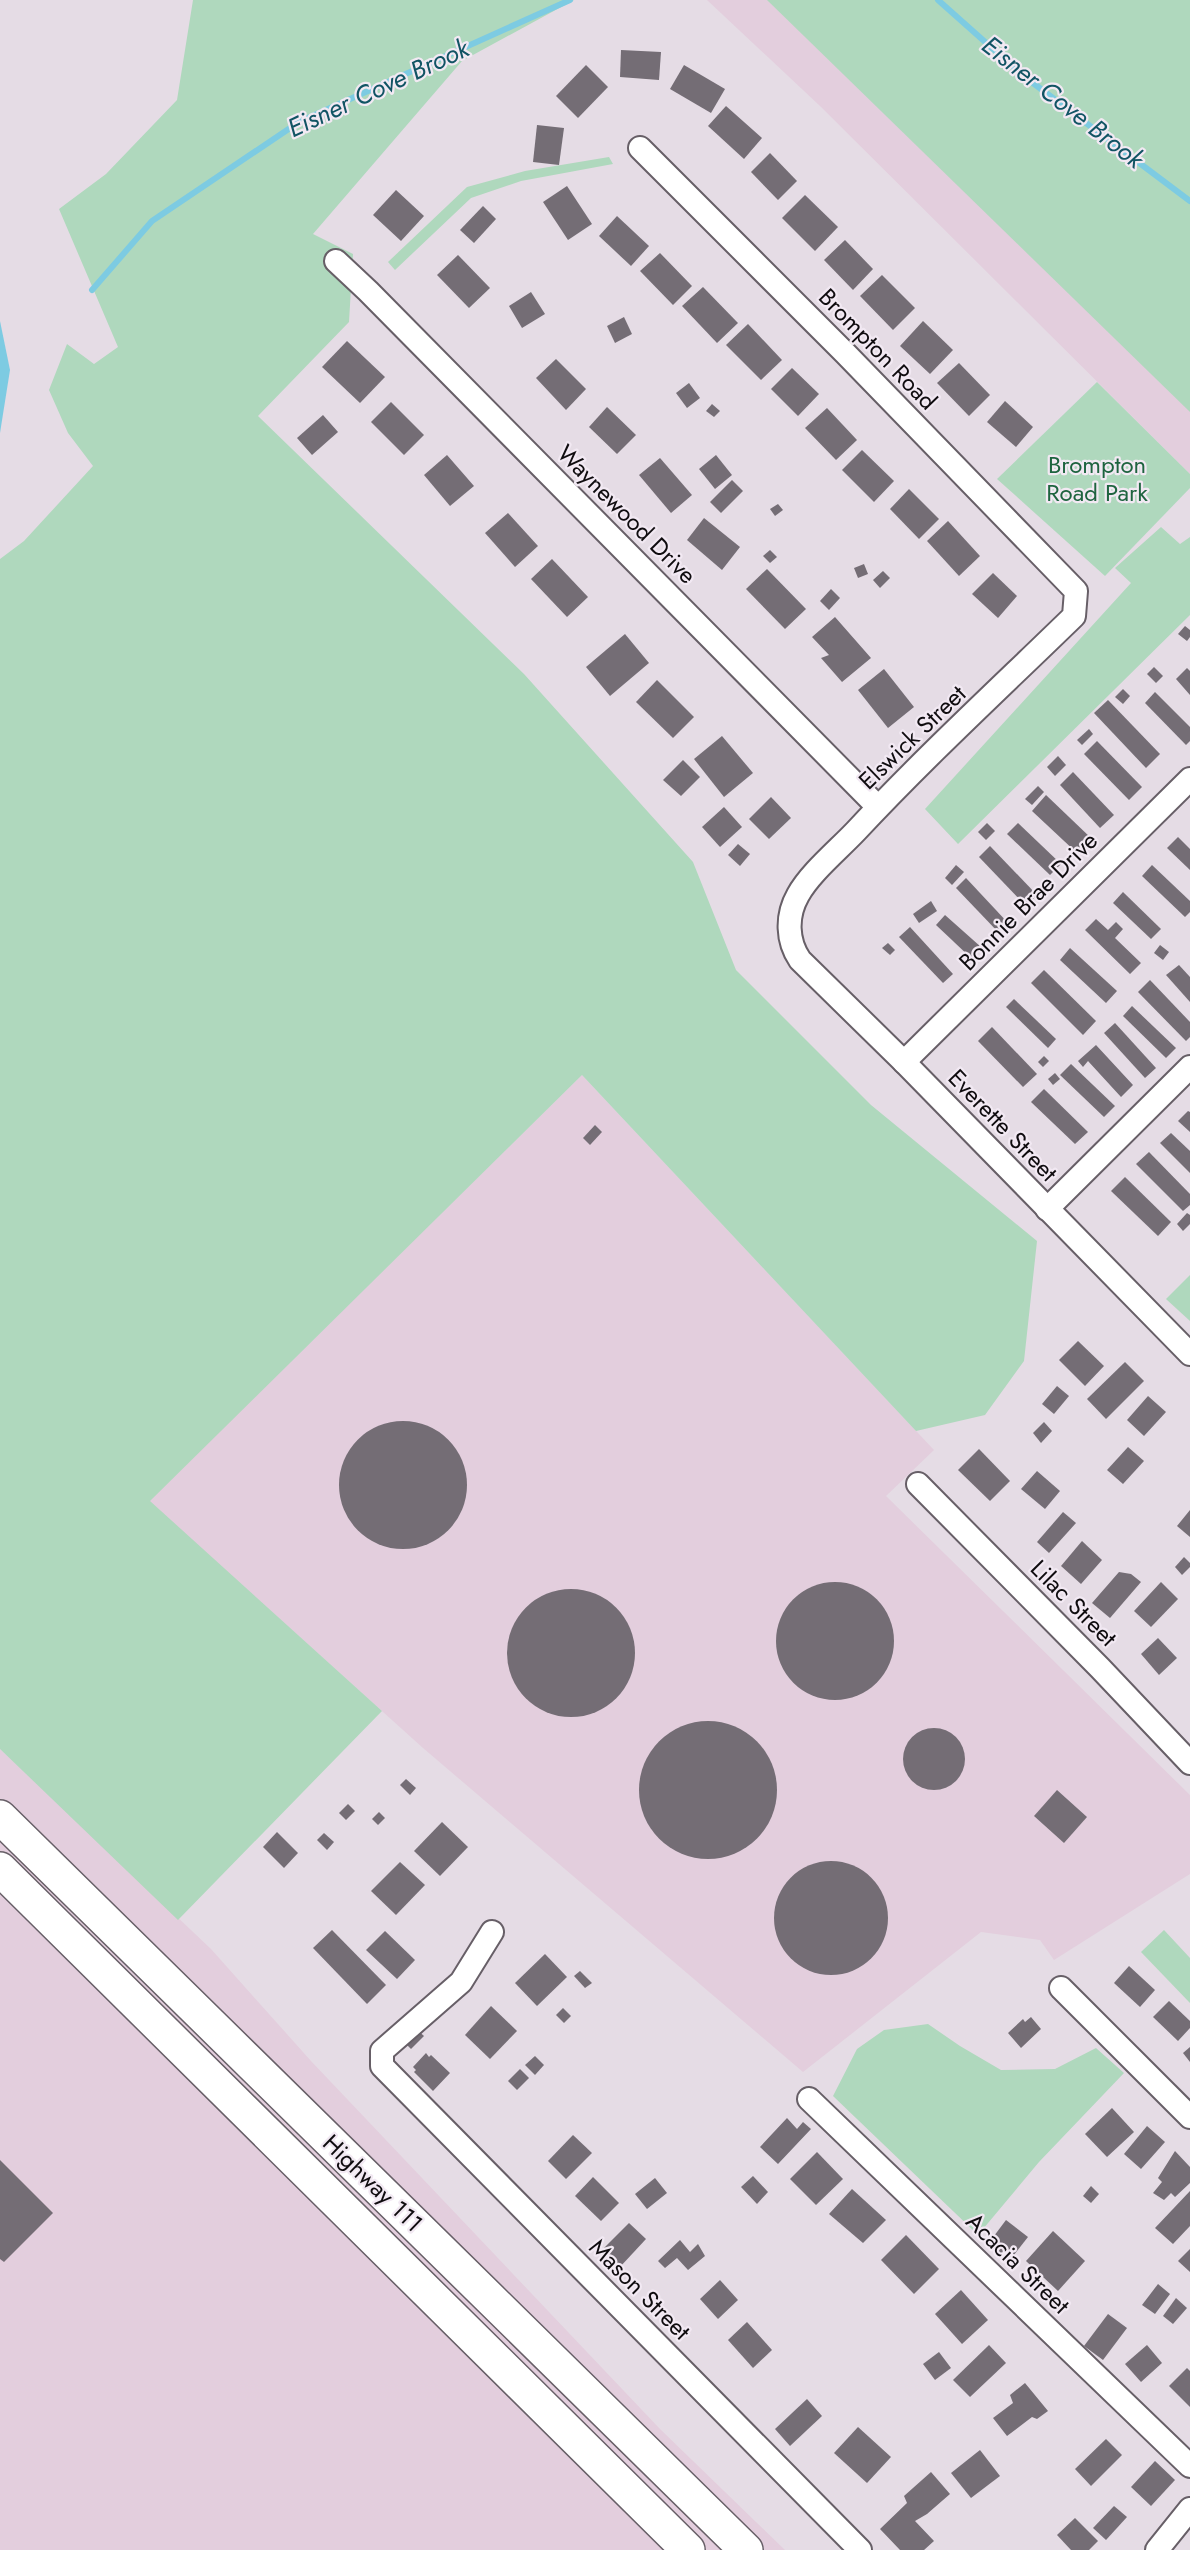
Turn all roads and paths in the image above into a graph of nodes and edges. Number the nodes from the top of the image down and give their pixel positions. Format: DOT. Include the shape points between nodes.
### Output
graph roads {
  1 [pos="640,148"];
  2 [pos="336,261"];
  3 [pos="1076,591"];
  4 [pos="1190,779"];
  5 [pos="878,807"];
  6 [pos="789,928"];
  7 [pos="904,1062"];
  8 [pos="1190,1067"];
  9 [pos="1047,1209"];
  10 [pos="1190,1354"];
  11 [pos="918,1484"];
  12 [pos="1190,1763"];
  13 [pos="0,1806"];
  14 [pos="0,1817"];
  15 [pos="0,1869"];
  16 [pos="76,1892"];
  17 [pos="492,1932"];
  18 [pos="1061,1988"];
  19 [pos="809,2099"];
  20 [pos="1190,2117"];
  21 [pos="1190,2466"];
  22 [pos="1190,2509"];
  23 [pos="688,2550"];
  24 [pos="747,2550"];
  25 [pos="860,2550"];
  26 [pos="1158,2550"];
  1 -- 3 [label="street, Brompton Road"];
  2 -- 5 [label="street, Waynewood Drive"];
  3 -- 5 [label="street, Elswick Street" via="1074,616"];
  4 -- 7 [label="street, Bonnie Brae Drive"];
  5 -- 6 [label="street, Elswick Street" via="804,884"];
  6 -- 7 [label="street, Everette Street" via="800,960"];
  7 -- 9 [label="street, Everette Street"];
  8 -- 9 [label="street"];
  9 -- 10 [label="street, Everette Street"];
  11 -- 12 [label="street, Lilac Street"];
  13 -- 16 [label="highway"];
  14 -- 16 [label="highway, Highway 111"];
  15 -- 23 [label="highway, Highway 111"];
  16 -- 24 [label="highway, Highway 111"];
  17 -- 25 [label="street, Mason Street" via="461,1982 382,2052 382,2066"];
  18 -- 20 [label="street"];
  19 -- 21 [label="street, Acacia Street"];
  22 -- 26 [label="street"];
}
